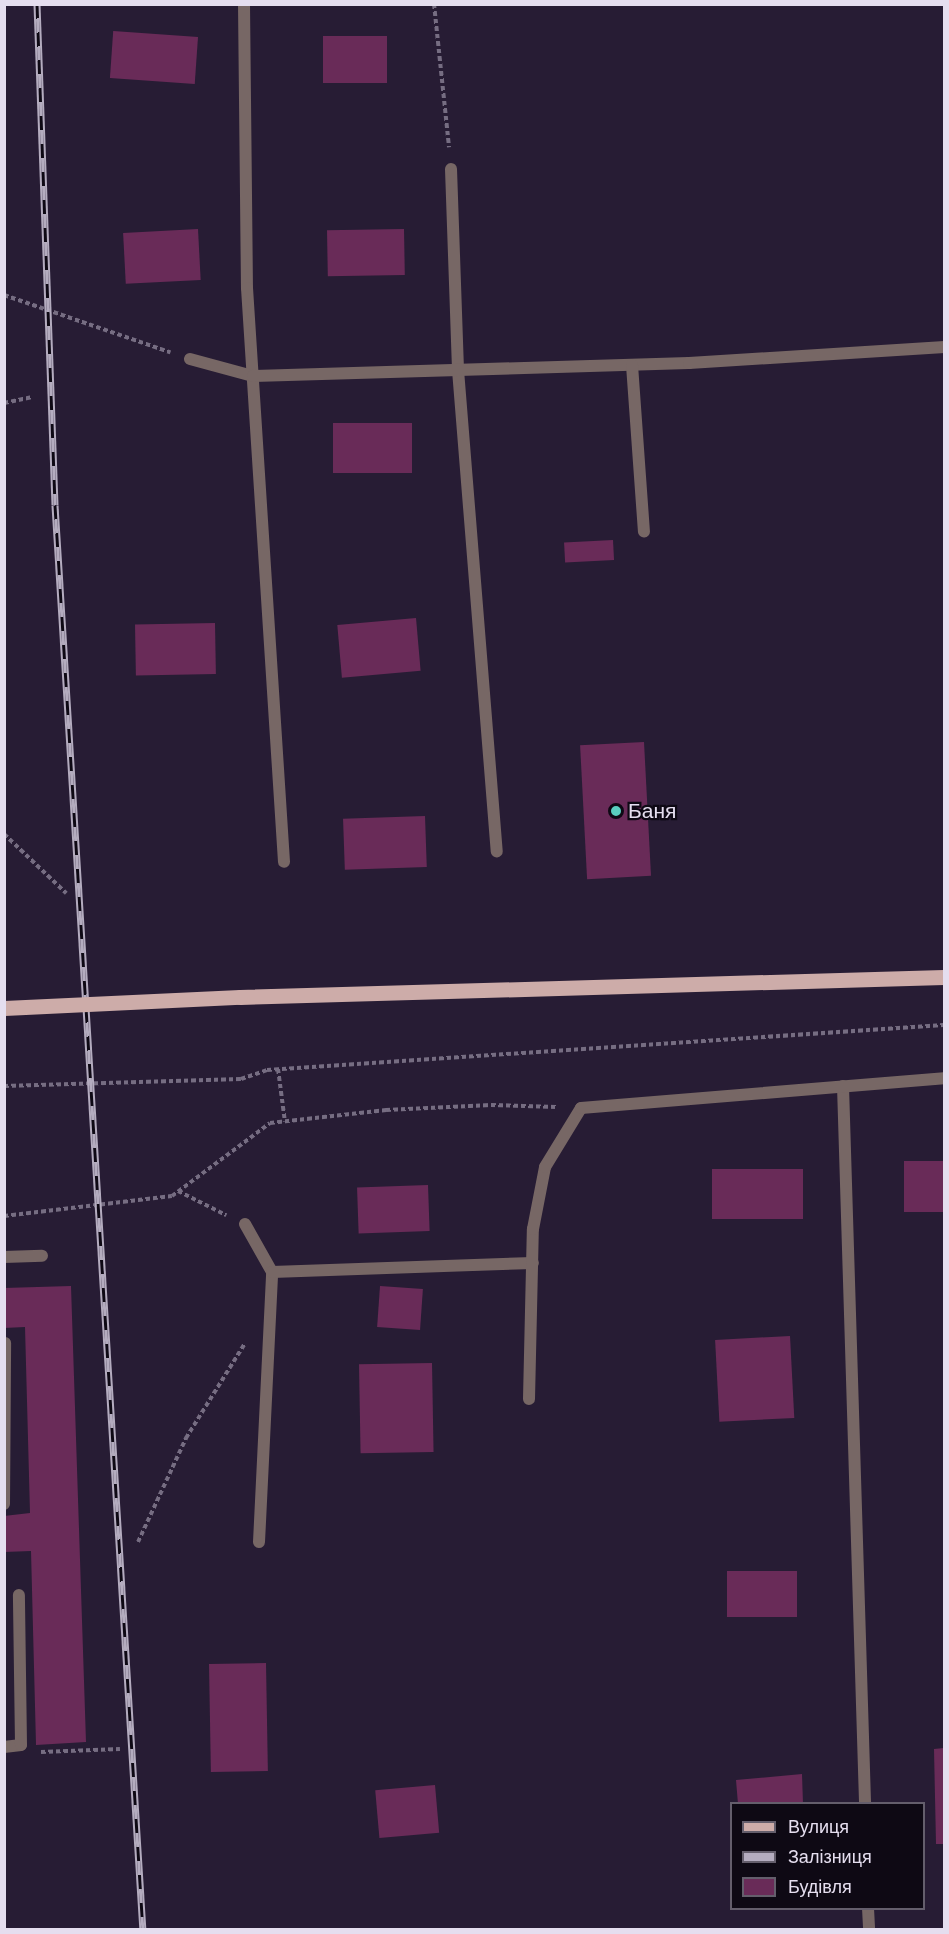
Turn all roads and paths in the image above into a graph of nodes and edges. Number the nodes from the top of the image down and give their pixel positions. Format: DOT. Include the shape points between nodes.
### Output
graph roads {
  1 [pos="244,4"];
  2 [pos="434,4"];
  3 [pos="451,169"];
  4 [pos="4,295"];
  5 [pos="945,347"];
  6 [pos="190,359"];
  7 [pos="632,365"];
  8 [pos="458,370"];
  9 [pos="253,376"];
  10 [pos="32,397"];
  11 [pos="4,403"];
  12 [pos="644,532"];
  13 [pos="4,834"];
  14 [pos="497,851"];
  15 [pos="284,862"];
  16 [pos="66,893"];
  17 [pos="945,977"];
  18 [pos="4,1008"];
  19 [pos="945,1025"];
  20 [pos="279,1070"];
  21 [pos="945,1078"];
  22 [pos="4,1086"];
  23 [pos="843,1086"];
  24 [pos="581,1108"];
  25 [pos="285,1122"];
  26 [pos="178,1191"];
  27 [pos="4,1216"];
  28 [pos="245,1224"];
  29 [pos="42,1256"];
  30 [pos="4,1257"];
  31 [pos="533,1263"];
  32 [pos="272,1272"];
  33 [pos="246,1342"];
  34 [pos="5,1343"];
  35 [pos="529,1399"];
  36 [pos="4,1504"];
  37 [pos="138,1542"];
  38 [pos="260,1542"];
  39 [pos="19,1595"];
  40 [pos="21,1745"];
  41 [pos="4,1747"];
  42 [pos="120,1749"];
  43 [pos="865,1802"];
  44 [pos="868,1910"];
  45 [pos="869,1929"];
  1 -- 9 [label="street" via="247,288"];
  2 -- 3 [label="path"];
  3 -- 8 [label="street"];
  4 -- 6 [label="path"];
  5 -- 7 [label="street"];
  6 -- 9 [label="street"];
  7 -- 8 [label="street"];
  7 -- 12 [label="street"];
  8 -- 9 [label="street"];
  8 -- 14 [label="street"];
  9 -- 15 [label="street"];
  10 -- 11 [label="path"];
  13 -- 16 [label="path"];
  17 -- 18 [label="main road, bridge" via="240,997"];
  19 -- 20 [label="path"];
  20 -- 22 [label="path" via="241,1079"];
  20 -- 25 [label="path"];
  21 -- 23 [label="street"];
  23 -- 24 [label="street"];
  23 -- 43 [label="street"];
  24 -- 25 [label="path" via="491,1105 386,1110"];
  24 -- 31 [label="street" via="545,1167 533,1229"];
  25 -- 26 [label="path" via="270,1123"];
  26 -- 27 [label="path" via="172,1196 125,1203"];
  26 -- 28 [label="path"];
  28 -- 32 [label="street"];
  29 -- 30 [label="street"];
  31 -- 32 [label="street"];
  31 -- 35 [label="street"];
  32 -- 38 [label="street"];
  33 -- 37 [label="path" via="186,1438"];
  34 -- 36 [label="street"];
  39 -- 40 [label="street"];
  40 -- 41 [label="street"];
  40 -- 42 [label="path" via="35,1752"];
  44 -- 45 [label="street"];
}
